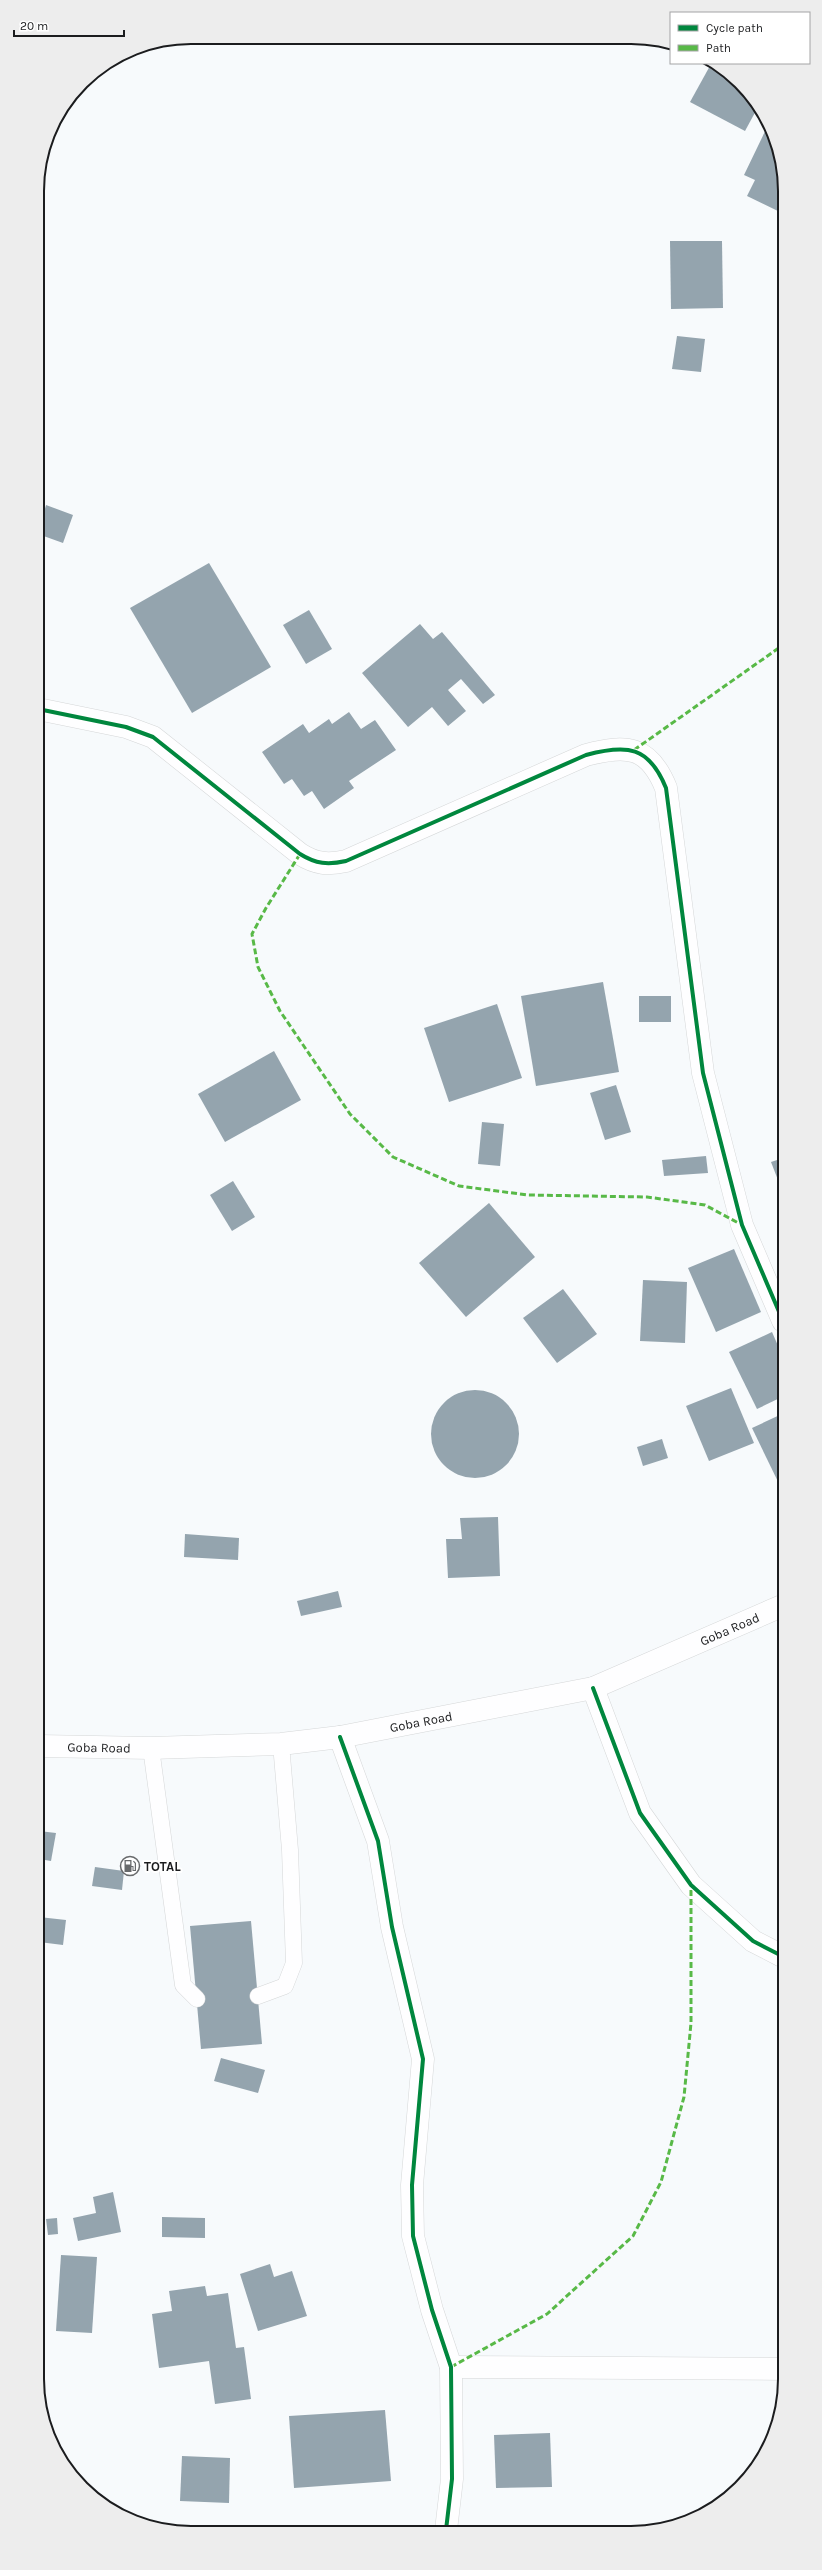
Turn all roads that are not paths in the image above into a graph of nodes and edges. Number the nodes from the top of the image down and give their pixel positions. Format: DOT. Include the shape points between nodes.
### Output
graph roads {
  1 [pos="44,710"];
  2 [pos="778,1309"];
  3 [pos="778,1608"];
  4 [pos="593,1688"];
  5 [pos="340,1737"];
  6 [pos="281,1744"];
  7 [pos="44,1746"];
  8 [pos="151,1748"];
  9 [pos="778,1954"];
  10 [pos="258,1996"];
  11 [pos="197,1999"];
  12 [pos="451,2367"];
  13 [pos="778,2369"];
  14 [pos="446,2526"];
  1 -- 2 [label="street" via="126,727 153,737 300,854 313,862 330,864 346,861 586,755 608,749 634,750 650,759 660,772 666,788 703,1074 742,1225"];
  3 -- 4 [label="street, Goba Road"];
  4 -- 5 [label="street, Goba Road"];
  4 -- 9 [label="street" via="640,1813 691,1885 753,1940"];
  5 -- 6 [label="street, Goba Road"];
  5 -- 12 [label="street" via="378,1842 392,1927 423,2059 412,2184 413,2236 432,2310"];
  6 -- 8 [label="street, Goba Road"];
  6 -- 10 [label="lane" via="290,1850 294,1963 285,1986"];
  7 -- 8 [label="street, Goba Road"];
  8 -- 11 [label="lane" via="183,1985"];
  12 -- 13 [label="street"];
  12 -- 14 [label="street" via="452,2479"];
}
